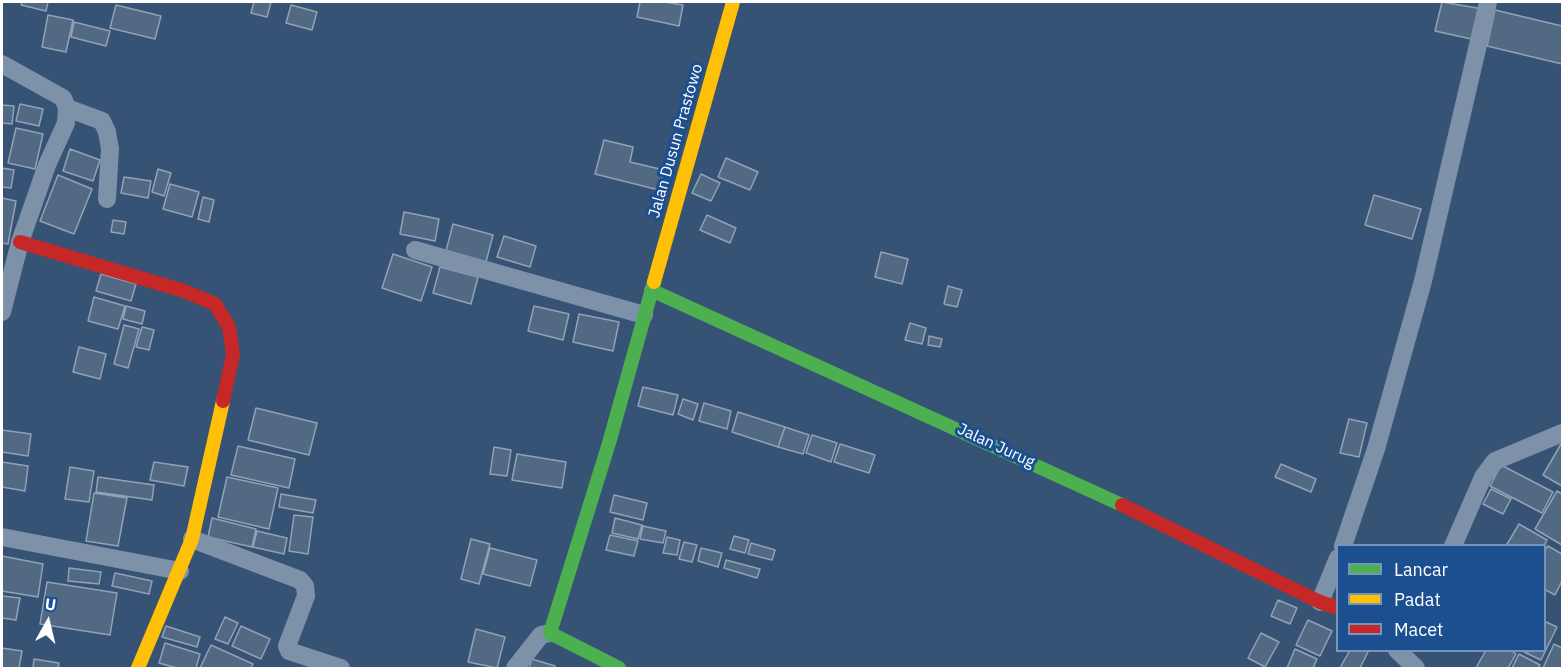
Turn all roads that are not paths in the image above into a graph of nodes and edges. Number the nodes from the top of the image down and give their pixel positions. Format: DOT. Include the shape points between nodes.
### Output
graph roads {
  1 [pos="733,2"];
  2 [pos="1488,2"];
  3 [pos="2,64"];
  4 [pos="68,108"];
  5 [pos="107,198"];
  6 [pos="20,242"];
  7 [pos="415,249"];
  8 [pos="5,279"];
  9 [pos="651,290"];
  10 [pos="2,312"];
  11 [pos="644,315"];
  12 [pos="1563,433"];
  13 [pos="2,537"];
  14 [pos="192,539"];
  15 [pos="1344,544"];
  16 [pos="1453,544"];
  17 [pos="1336,563"];
  18 [pos="180,571"];
  19 [pos="1320,602"];
  20 [pos="1336,607"];
  21 [pos="550,633"];
  22 [pos="1401,652"];
  23 [pos="138,669"];
  24 [pos="341,669"];
  25 [pos="515,669"];
  26 [pos="619,669"];
  27 [pos="1416,669"];
  1 -- 9 [label="street, Jalan Dusun Prastowo"];
  2 -- 15 [label="street" via="1412,326"];
  3 -- 4 [label="street" via="63,98"];
  4 -- 5 [label="street" via="102,121 107,132"];
  4 -- 6 [label="street" via="66,123"];
  6 -- 8 [label="street"];
  6 -- 14 [label="street" via="184,291 215,304 229,327 233,355"];
  7 -- 11 [label="street"];
  8 -- 10 [label="street"];
  9 -- 11 [label="street, Jalan Dusun Prastowo"];
  9 -- 19 [label="street, Jalan Jurug" via="1088,488"];
  11 -- 21 [label="street, Jalan Dusun Prastowo"];
  12 -- 16 [label="street" via="1495,461 1483,477"];
  13 -- 18 [label="street"];
  14 -- 18 [label="street"];
  14 -- 24 [label="street" via="300,580 306,596 288,651"];
  17 -- 19 [label="street"];
  18 -- 23 [label="street"];
  19 -- 20 [label="street, Jalan Jurug"];
  21 -- 25 [label="street" via="542,634"];
  21 -- 26 [label="street"];
  22 -- 27 [label="street"];
}
